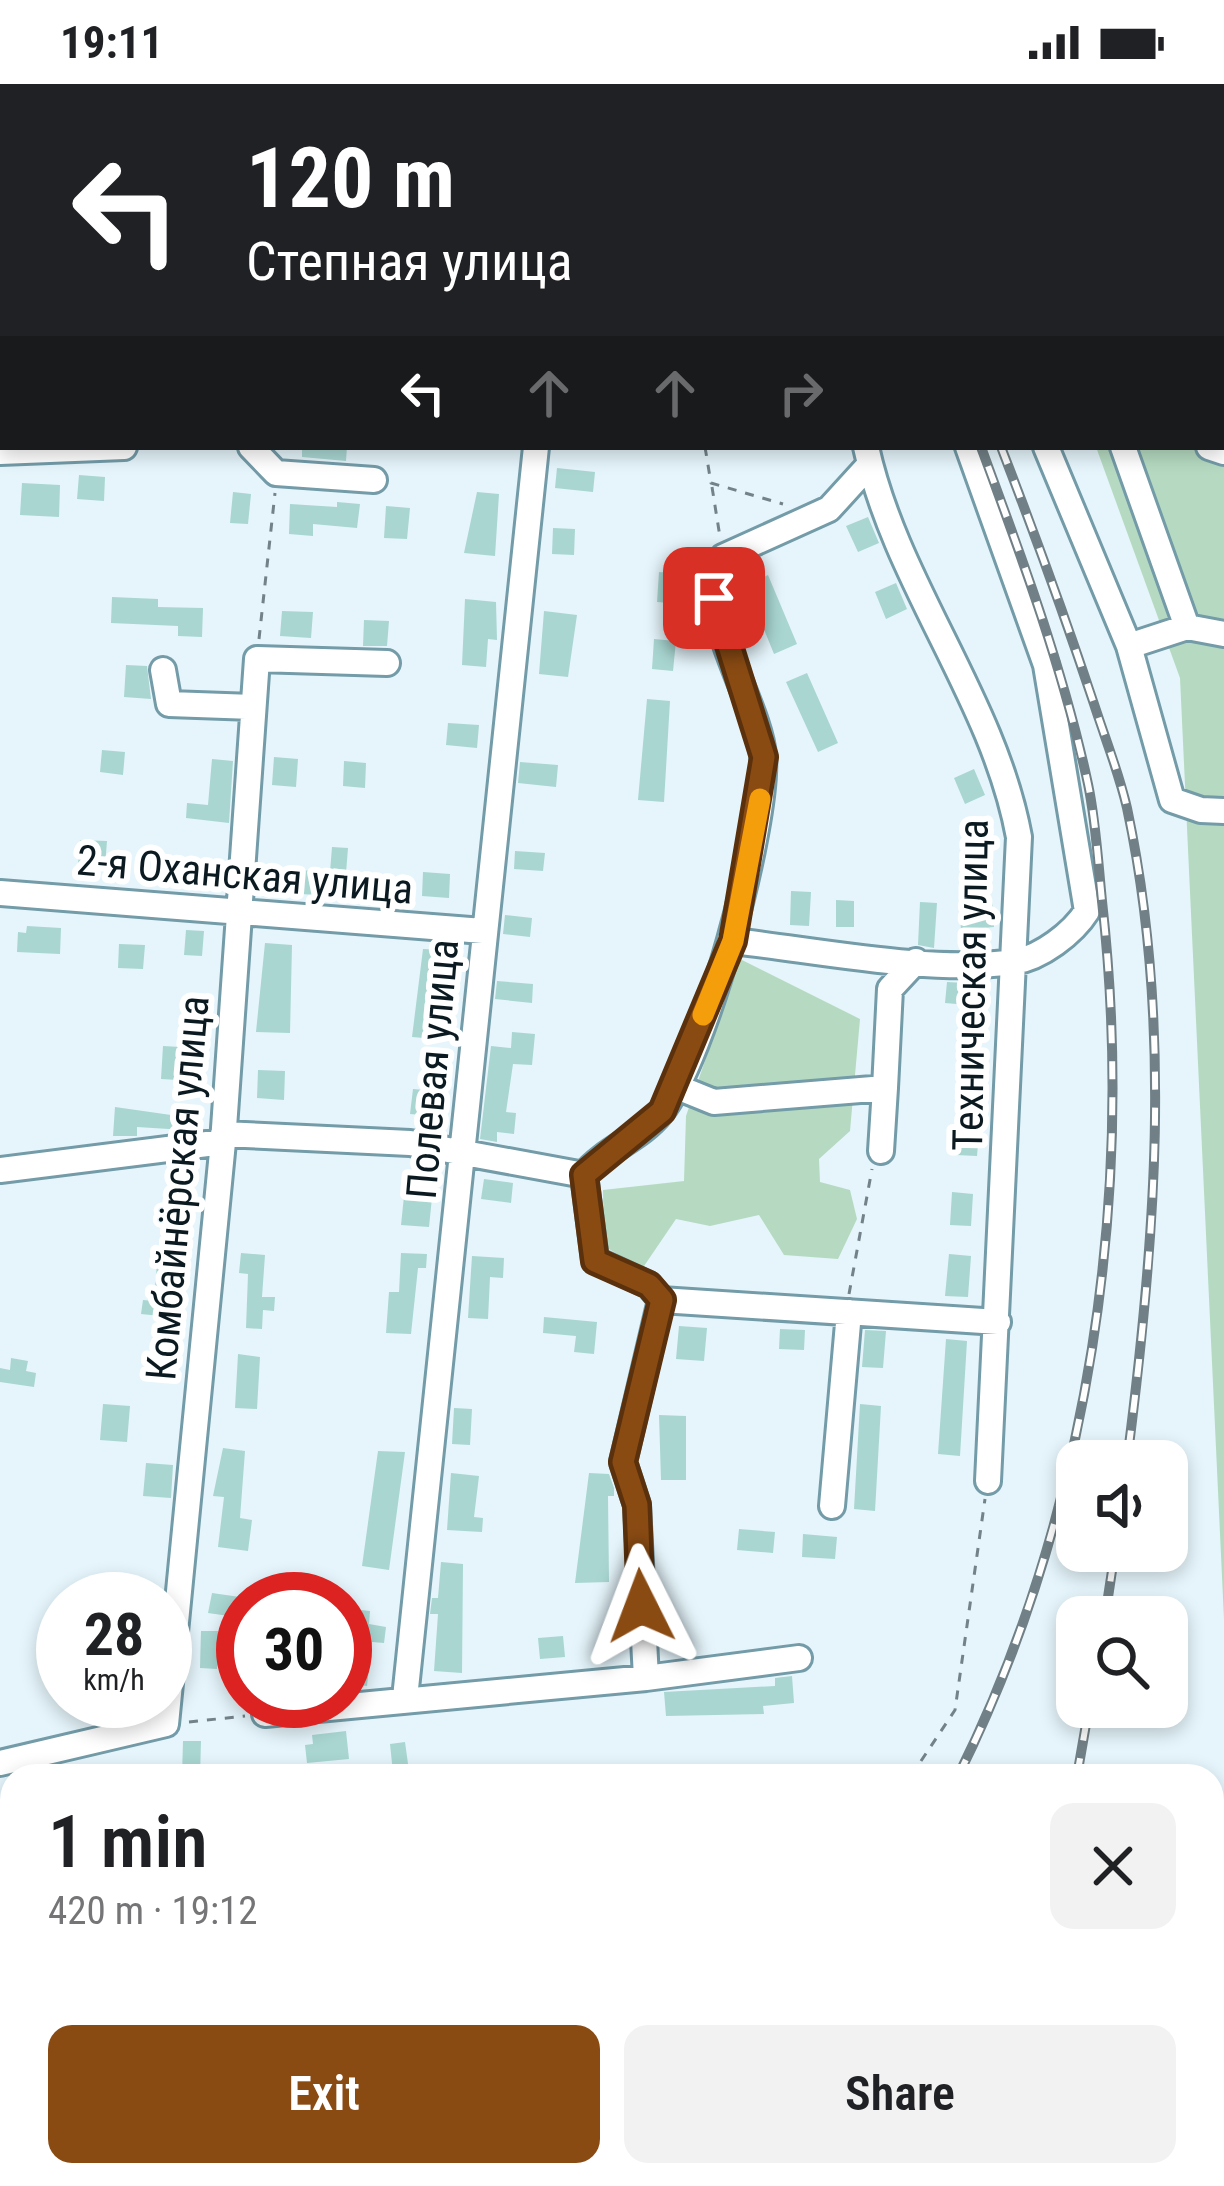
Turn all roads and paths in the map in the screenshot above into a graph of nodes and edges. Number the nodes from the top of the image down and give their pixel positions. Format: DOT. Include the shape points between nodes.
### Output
graph roads {
  1 [pos="50,450"];
  2 [pos="254,450"];
  3 [pos="536,450"];
  4 [pos="706,450"];
  5 [pos="969,450"];
  6 [pos="1047,450"];
  7 [pos="1125,450"];
  8 [pos="0,452"];
  9 [pos="868,456"];
  10 [pos="276,473"];
  11 [pos="374,480"];
  12 [pos="711,483"];
  13 [pos="809,519"];
  14 [pos="723,557"];
  15 [pos="1187,627"];
  16 [pos="1224,634"];
  17 [pos="1129,646"];
  18 [pos="256,658"];
  19 [pos="387,663"];
  20 [pos="163,670"];
  21 [pos="253,707"];
  22 [pos="1224,811"];
  23 [pos="0,893"];
  24 [pos="240,916"];
  25 [pos="483,931"];
  26 [pos="733,941"];
  27 [pos="916,961"];
  28 [pos="1016,962"];
  29 [pos="676,1087"];
  30 [pos="885,1088"];
  31 [pos="223,1138"];
  32 [pos="881,1151"];
  33 [pos="464,1154"];
  34 [pos="0,1170"];
  35 [pos="584,1175"];
  36 [pos="662,1300"];
  37 [pos="848,1312"];
  38 [pos="998,1322"];
  39 [pos="988,1481"];
  40 [pos="832,1506"];
  41 [pos="181,1572"];
  42 [pos="800,1658"];
  43 [pos="646,1678"];
  44 [pos="405,1697"];
  45 [pos="372,1701"];
  46 [pos="149,1728"];
  47 [pos="0,1763"];
  48 [pos="919,1764"];
  1 -- 8 [label="street"];
  2 -- 10 [label="street"];
  3 -- 25 [label="street, Полевая улица"];
  4 -- 12 [label="path"];
  5 -- 28 [label="street" via="1046,665 1088,911 1074,932"];
  6 -- 17 [label="street"];
  7 -- 15 [label="street"];
  9 -- 13 [label="street" via="829,509"];
  9 -- 28 [label="street, Техническая улица" via="1011,796"];
  10 -- 11 [label="street"];
  10 -- 18 [label="path"];
  12 -- 13 [label="path" via="799,508"];
  12 -- 14 [label="path"];
  13 -- 14 [label="street"];
  14 -- 26 [label="street" via="715,567 716,616 764,757"];
  15 -- 16 [label="street"];
  15 -- 17 [label="street"];
  17 -- 22 [label="street" via="1172,800"];
  18 -- 19 [label="street"];
  18 -- 21 [label="street, Комбайнёрская улица"];
  20 -- 21 [label="street" via="169,704"];
  21 -- 24 [label="street, Комбайнёрская улица"];
  23 -- 24 [label="street, 2-я Оханская улица"];
  24 -- 25 [label="street, 2-я Оханская улица"];
  24 -- 31 [label="street, Комбайнёрская улица"];
  25 -- 33 [label="street, Полевая улица" via="459,1069"];
  26 -- 27 [label="street"];
  26 -- 29 [label="street"];
  27 -- 28 [label="street"];
  27 -- 30 [label="street" via="890,989"];
  28 -- 38 [label="street, Техническая улица"];
  29 -- 30 [label="street" via="714,1102"];
  29 -- 35 [label="street" via="648,1126"];
  30 -- 32 [label="street"];
  31 -- 33 [label="street" via="410,1143"];
  31 -- 34 [label="street"];
  31 -- 41 [label="street, Комбайнёрская улица"];
  32 -- 37 [label="path" via="850,1266"];
  33 -- 35 [label="street"];
  33 -- 44 [label="street, Полевая улица"];
  35 -- 36 [label="street" via="595,1261 649,1285"];
  36 -- 37 [label="street"];
  36 -- 43 [label="street" via="623,1462 637,1505"];
  37 -- 38 [label="street"];
  37 -- 40 [label="street"];
  38 -- 39 [label="street, Техническая улица"];
  39 -- 48 [label="path" via="955,1710"];
  42 -- 43 [label="street"];
  43 -- 44 [label="street"];
  44 -- 45 [label="street"];
  46 -- 47 [label="street"];
}
